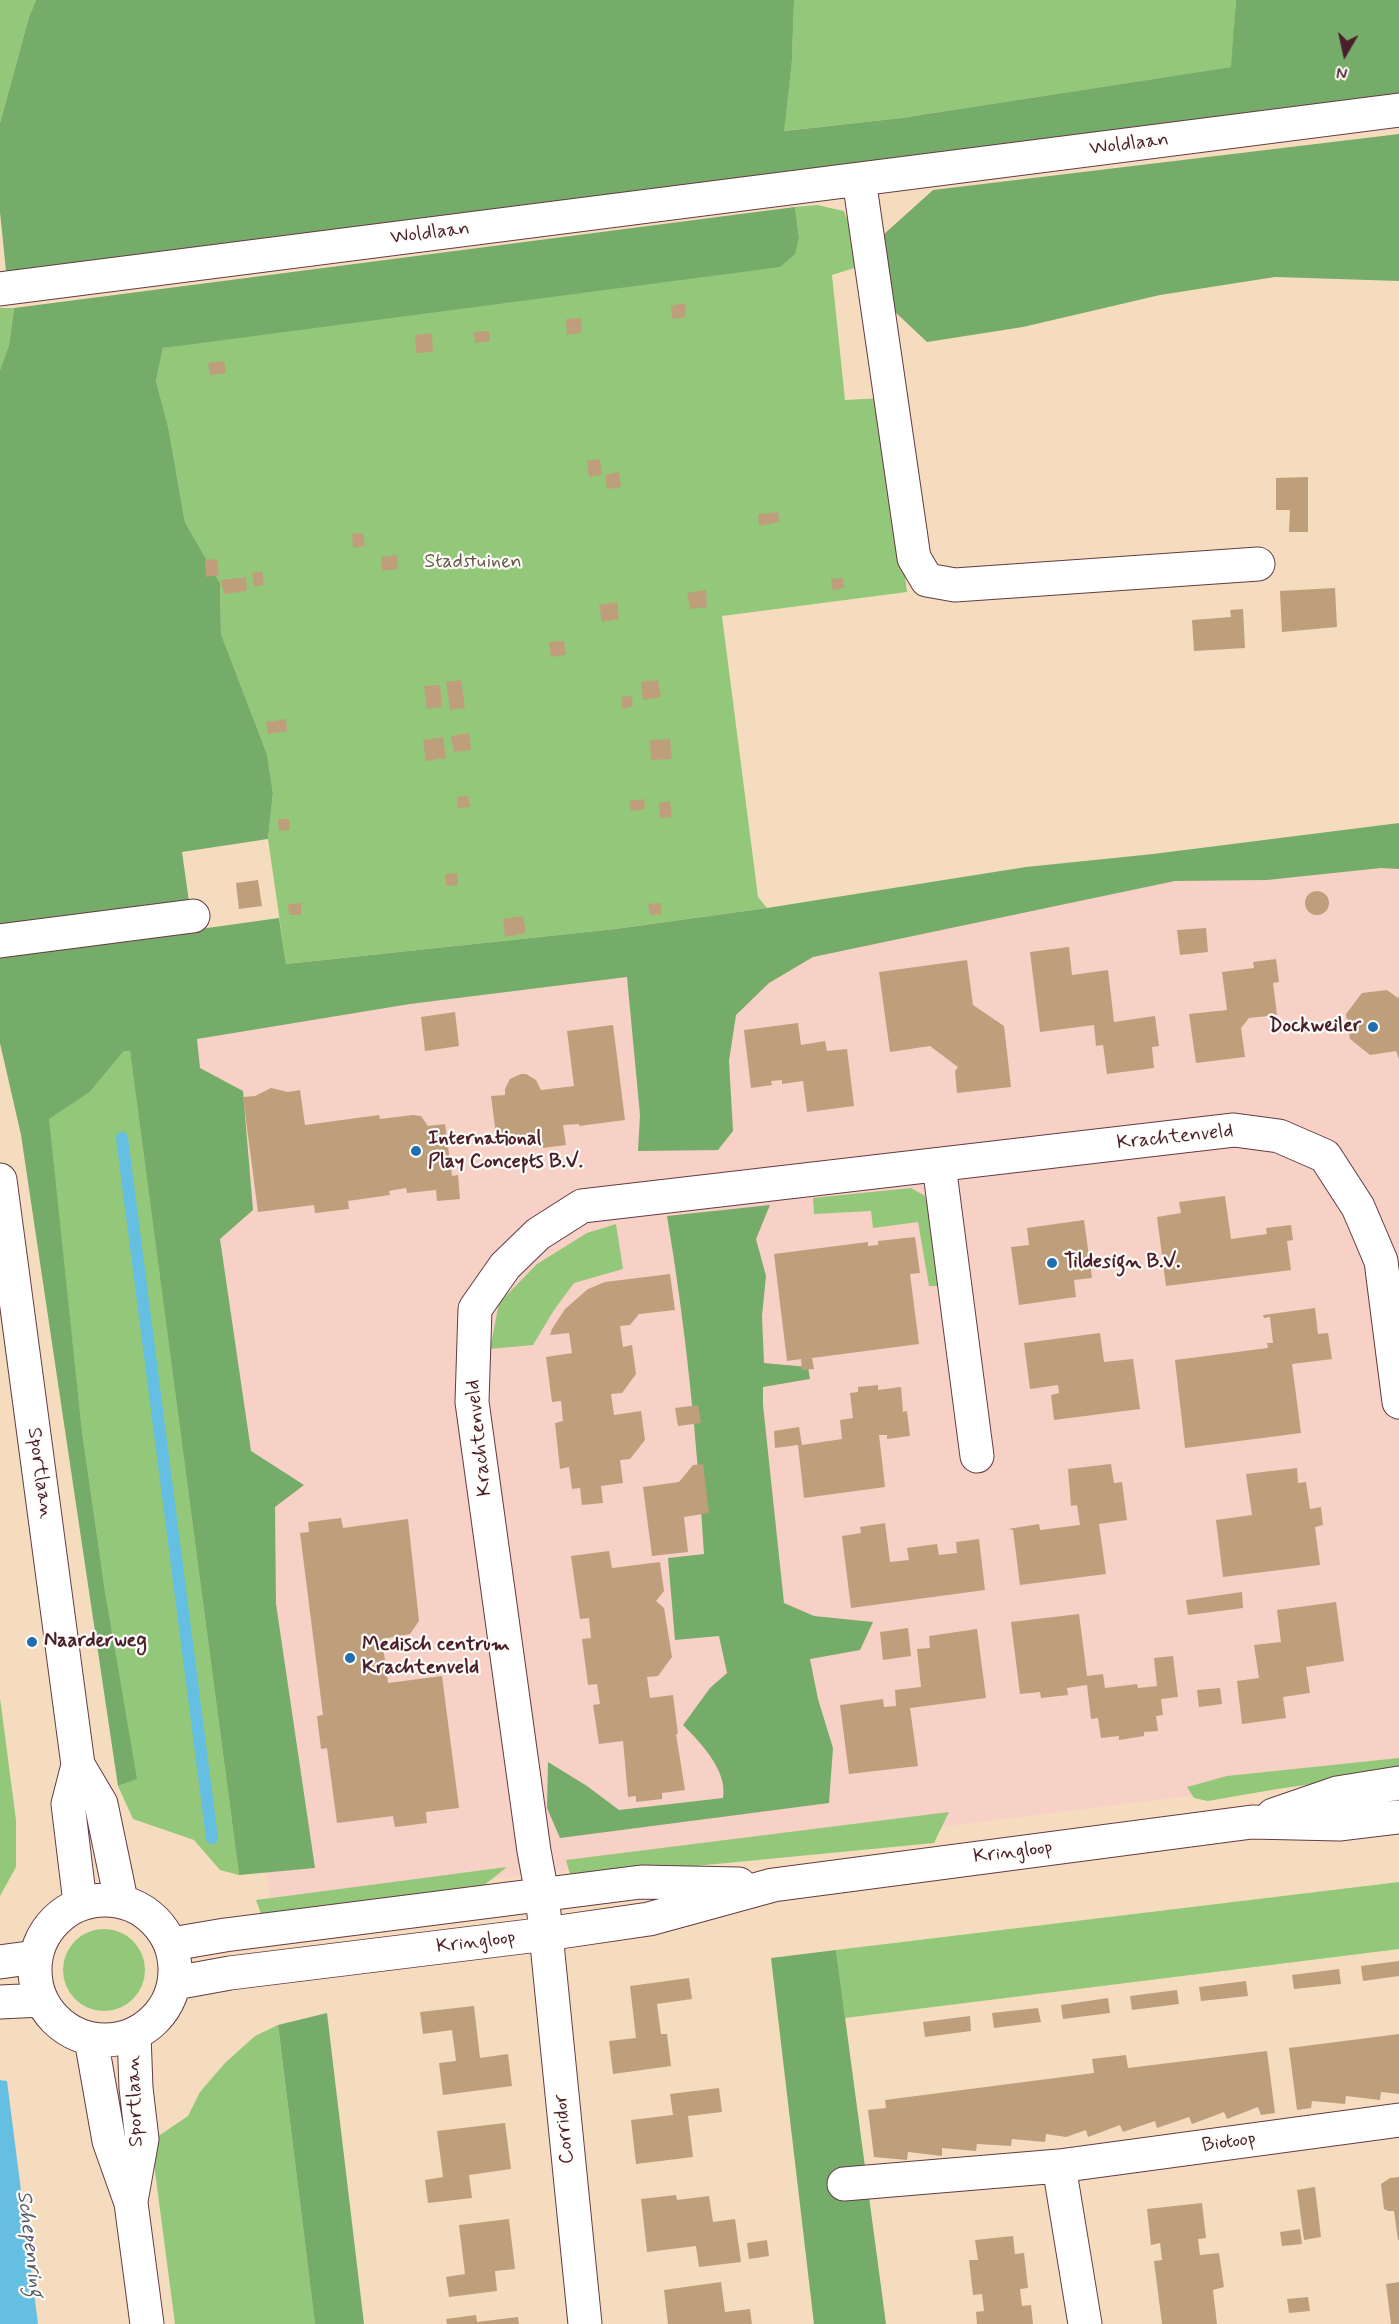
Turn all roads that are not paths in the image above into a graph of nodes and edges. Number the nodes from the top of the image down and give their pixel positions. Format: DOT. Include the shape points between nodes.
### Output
graph roads {
  1 [pos="1399,110"];
  2 [pos="859,180"];
  3 [pos="0,289"];
  4 [pos="1258,564"];
  5 [pos="194,916"];
  6 [pos="0,941"];
  7 [pos="939,1165"];
  8 [pos="0,1180"];
  9 [pos="1399,1402"];
  10 [pos="977,1456"];
  11 [pos="78,1766"];
  12 [pos="1399,1783"];
  13 [pos="1399,1816"];
  14 [pos="1252,1822"];
  15 [pos="773,1885"];
  16 [pos="542,1894"];
  17 [pos="120,1900"];
  18 [pos="80,1903"];
  19 [pos="546,1934"];
  20 [pos="172,1944"];
  21 [pos="36,1957"];
  22 [pos="0,1962"];
  23 [pos="175,1983"];
  24 [pos="41,2000"];
  25 [pos="0,2002"];
  26 [pos="134,2034"];
  27 [pos="91,2039"];
  28 [pos="1399,2120"];
  29 [pos="1059,2166"];
  30 [pos="844,2184"];
  31 [pos="131,2202"];
  32 [pos="147,2324"];
  33 [pos="585,2324"];
  34 [pos="1085,2324"];
  1 -- 2 [label="street, Woldlaan"];
  2 -- 3 [label="street, Woldlaan"];
  2 -- 4 [label="street" via="914,558 927,580 955,585"];
  5 -- 6 [label="street"];
  7 -- 9 [label="street, Krachtenveld" via="1234,1130 1279,1136 1325,1156 1358,1207 1381,1261"];
  7 -- 10 [label="street"];
  7 -- 16 [label="street, Krachtenveld" via="582,1206 538,1234 505,1266 475,1309 472,1402"];
  8 -- 11 [label="street, Sportlaan"];
  11 -- 17 [label="street, Sportlaan" via="101,1804"];
  11 -- 18 [label="street, Sportlaan" via="68,1804"];
  12 -- 14 [label="street, Kringloop" via="1337,1793"];
  13 -- 14 [label="street, Kringloop" via="1339,1824"];
  14 -- 15 [label="street, Kringloop"];
  15 -- 16 [label="street, Kringloop" via="641,1882"];
  15 -- 19 [label="street, Kringloop" via="649,1919"];
  16 -- 19 [label="street, Krachtenveld"];
  16 -- 20 [label="street, Kringloop"];
  17 -- 18 [label="street"];
  17 -- 20 [label="street" via="142,1909 160,1924"];
  18 -- 21 [label="street" via="60,1916 44,1934"];
  19 -- 23 [label="street, Kringloop"];
  19 -- 33 [label="street, Corridor"];
  20 -- 23 [label="street"];
  21 -- 22 [label="street"];
  21 -- 24 [label="street" via="35,1979"];
  23 -- 26 [label="street" via="167,2004 153,2022"];
  24 -- 25 [label="street"];
  24 -- 27 [label="street" via="53,2018 71,2032"];
  26 -- 27 [label="street" via="113,2040"];
  26 -- 31 [label="street, Sportlaan" via="142,2139"];
  27 -- 31 [label="street, Sportlaan" via="109,2141"];
  28 -- 29 [label="street, Biotoop"];
  29 -- 30 [label="street, Biotoop"];
  29 -- 34 [label="street"];
  31 -- 32 [label="street, Sportlaan"];
}
